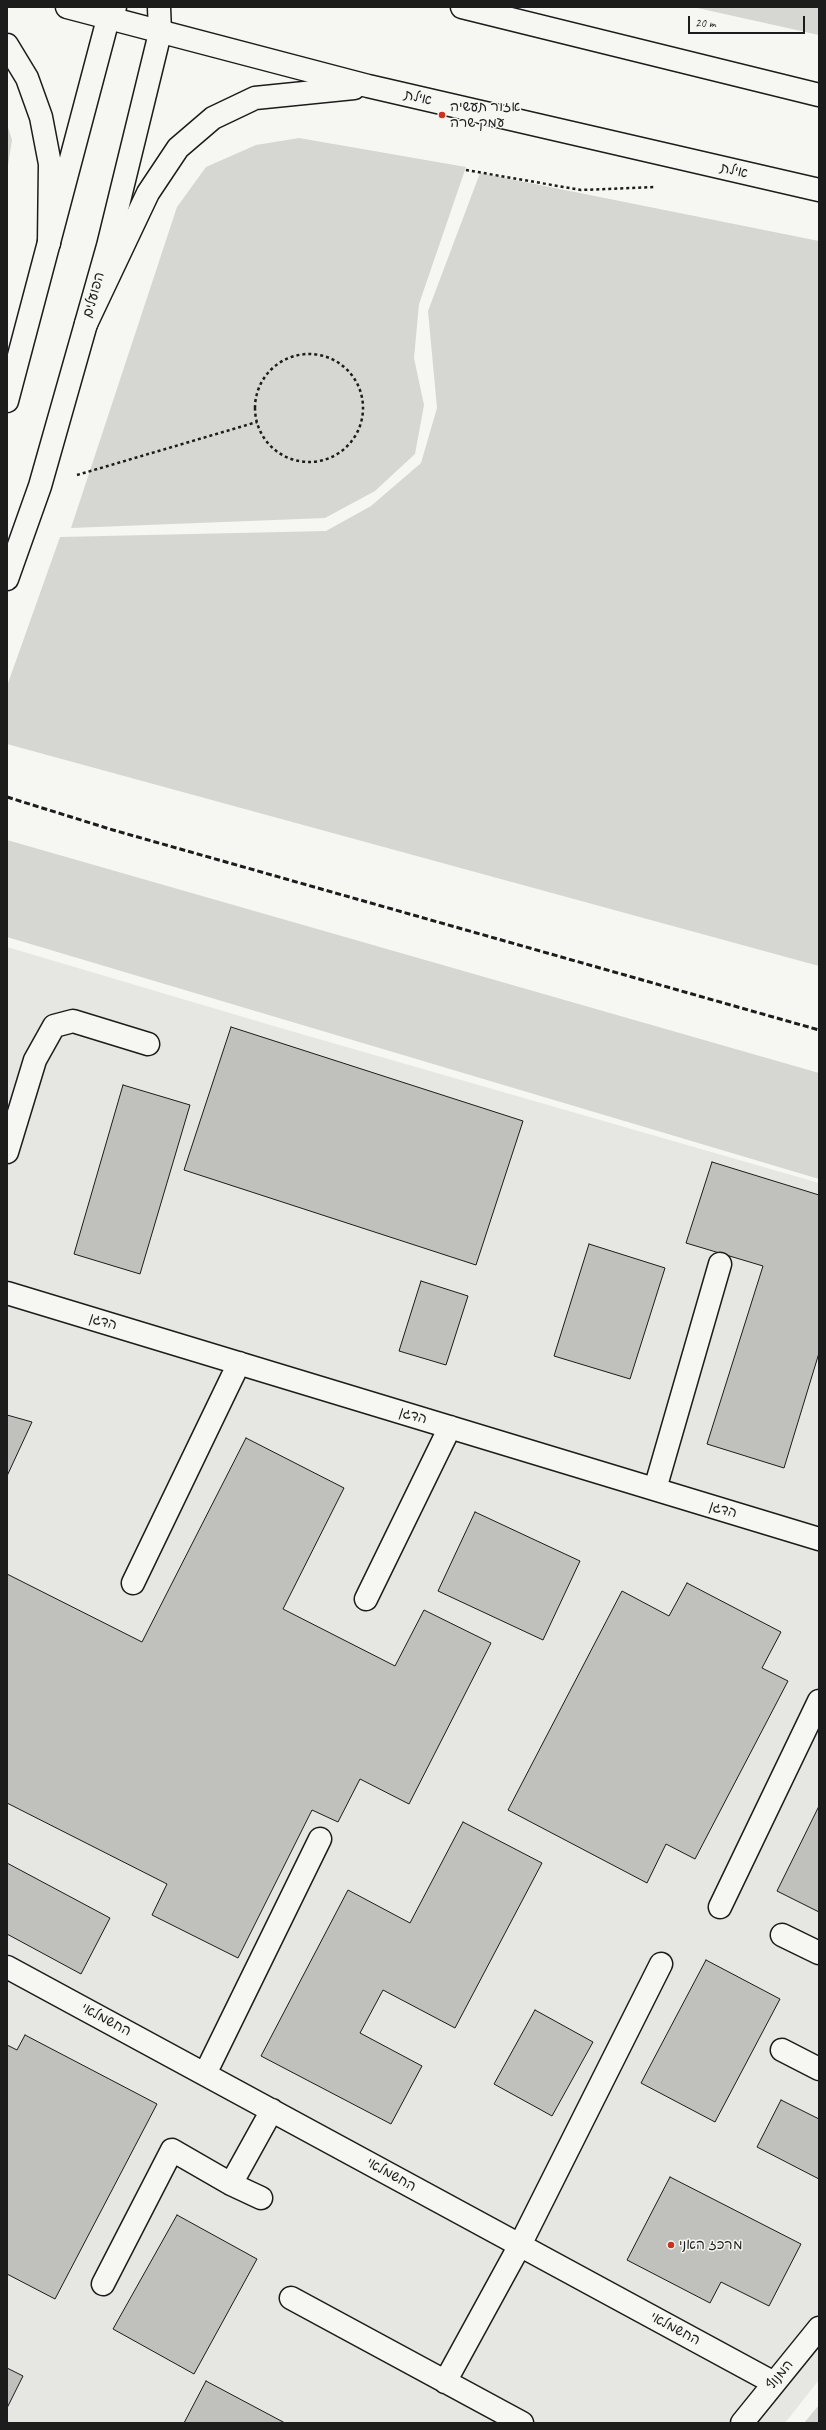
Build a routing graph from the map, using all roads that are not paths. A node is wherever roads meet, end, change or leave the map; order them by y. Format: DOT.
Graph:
graph roads {
  1 [pos="67,7"];
  2 [pos="159,7"];
  3 [pos="462,7"];
  4 [pos="111,13"];
  5 [pos="160,33"];
  6 [pos="7,45"];
  7 [pos="368,86"];
  8 [pos="819,94"];
  9 [pos="819,190"];
  10 [pos="49,243"];
  11 [pos="86,324"];
  12 [pos="7,401"];
  13 [pos="7,579"];
  14 [pos="148,1044"];
  15 [pos="7,1152"];
  16 [pos="720,1264"];
  17 [pos="7,1293"];
  18 [pos="239,1363"];
  19 [pos="450,1427"];
  20 [pos="655,1489"];
  21 [pos="819,1539"];
  22 [pos="133,1583"];
  23 [pos="366,1599"];
  24 [pos="819,1701"];
  25 [pos="320,1839"];
  26 [pos="720,1907"];
  27 [pos="782,1935"];
  28 [pos="819,1952"];
  29 [pos="660,1964"];
  30 [pos="7,1967"];
  31 [pos="782,2050"];
  32 [pos="819,2069"];
  33 [pos="204,2074"];
  34 [pos="272,2110"];
  35 [pos="231,2184"];
  36 [pos="261,2198"];
  37 [pos="520,2245"];
  38 [pos="103,2284"];
  39 [pos="291,2298"];
  40 [pos="819,2328"];
  41 [pos="445,2382"];
  42 [pos="774,2383"];
  43 [pos="522,2423"];
  44 [pos="742,2423"];
  1 -- 4 [label="street, אילת"];
  2 -- 5 [label="street, הפועלים"];
  3 -- 8 [label="street"];
  4 -- 5 [label="street, אילת"];
  4 -- 10 [label="street"];
  5 -- 7 [label="street, אילת"];
  5 -- 11 [label="street, הפועלים"];
  6 -- 10 [label="street"];
  7 -- 9 [label="street, אילת"];
  7 -- 11 [label="street"];
  10 -- 12 [label="street"];
  11 -- 13 [label="street, הפועלים"];
  14 -- 15 [label="street"];
  16 -- 20 [label="street"];
  17 -- 18 [label="street, הדגן"];
  18 -- 19 [label="street, הדגן"];
  18 -- 22 [label="street"];
  19 -- 20 [label="street, הדגן"];
  19 -- 23 [label="street"];
  20 -- 21 [label="street, הדגן"];
  24 -- 26 [label="street"];
  25 -- 33 [label="street"];
  27 -- 28 [label="street"];
  29 -- 37 [label="street"];
  30 -- 33 [label="street, החשמלאי"];
  31 -- 32 [label="street"];
  33 -- 34 [label="street, החשמלאי"];
  34 -- 35 [label="street"];
  34 -- 37 [label="street, החשמלאי"];
  35 -- 36 [label="street"];
  35 -- 38 [label="street"];
  37 -- 41 [label="street"];
  37 -- 42 [label="street, החשמלאי"];
  39 -- 41 [label="street"];
  40 -- 42 [label="street, המנוף"];
  41 -- 43 [label="street"];
  42 -- 44 [label="street, המנוף"];
}
